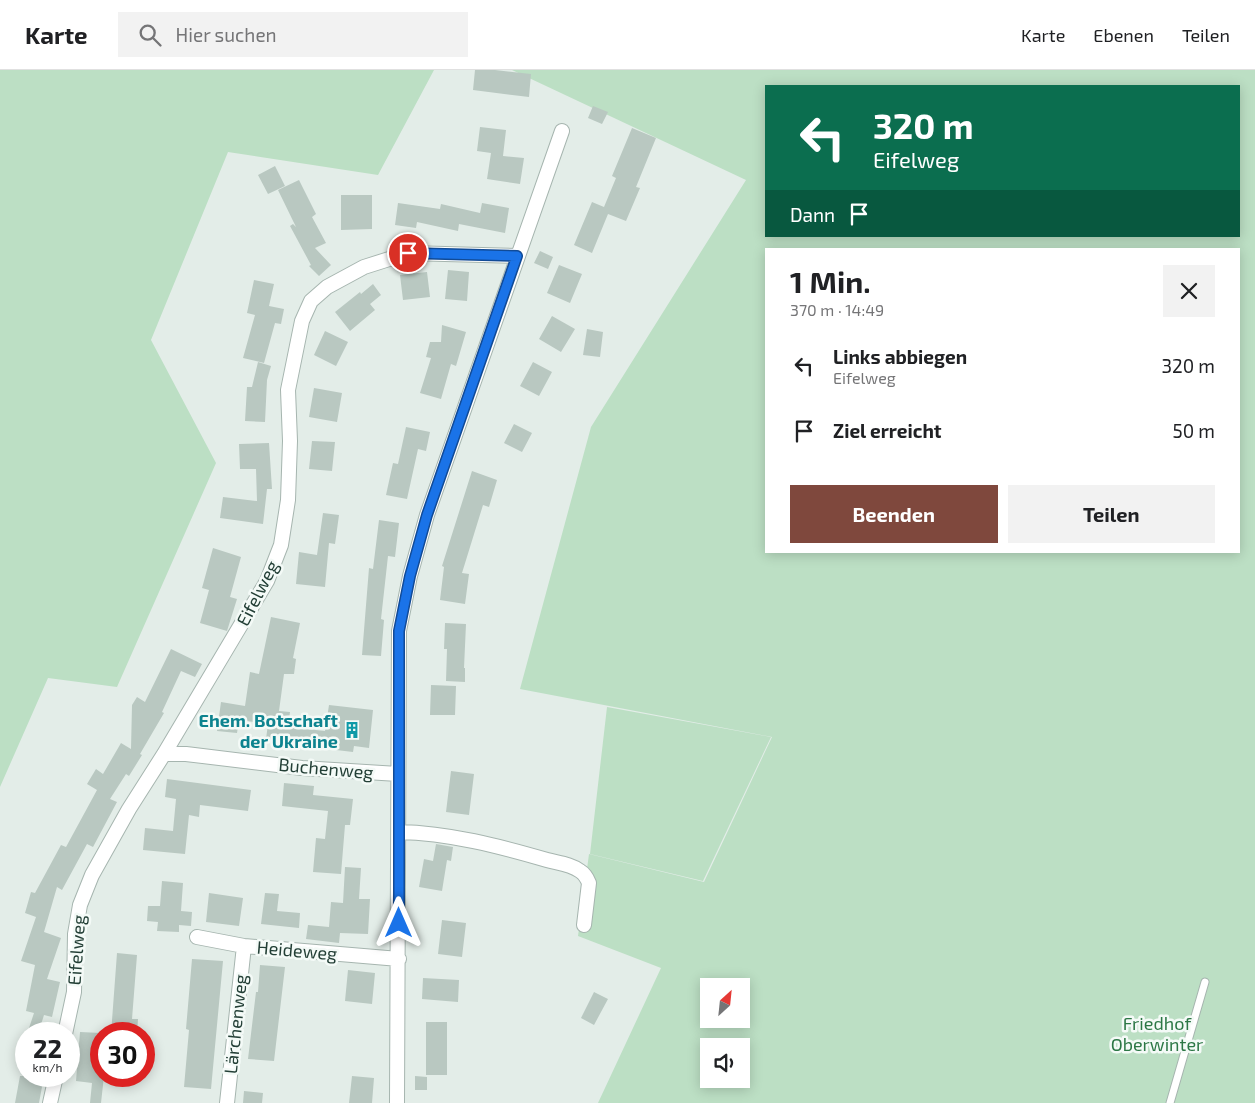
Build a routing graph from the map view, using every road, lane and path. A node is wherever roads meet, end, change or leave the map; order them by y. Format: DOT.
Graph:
graph roads {
  1 [pos="562,130"];
  2 [pos="517,256"];
  3 [pos="164,754"];
  4 [pos="398,774"];
  5 [pos="399,832"];
  6 [pos="584,925"];
  7 [pos="197,936"];
  8 [pos="244,946"];
  9 [pos="399,959"];
  10 [pos="1205,982"];
  11 [pos="68,1022"];
  12 [pos="54,1087"];
  13 [pos="50,1103"];
  14 [pos="227,1103"];
  15 [pos="397,1103"];
  16 [pos="1170,1103"];
  1 -- 2 [label="street"];
  2 -- 3 [label="street, Eifelweg"];
  2 -- 4 [label="street"];
  3 -- 4 [label="street, Buchenweg"];
  3 -- 11 [label="street, Eifelweg"];
  4 -- 5 [label="street"];
  5 -- 6 [label="street"];
  5 -- 9 [label="street"];
  7 -- 8 [label="street, Heideweg"];
  8 -- 9 [label="street, Heideweg"];
  8 -- 14 [label="street, Lärchenweg"];
  9 -- 15 [label="street"];
  10 -- 16 [label="lane"];
  12 -- 13 [label="street"];
}
